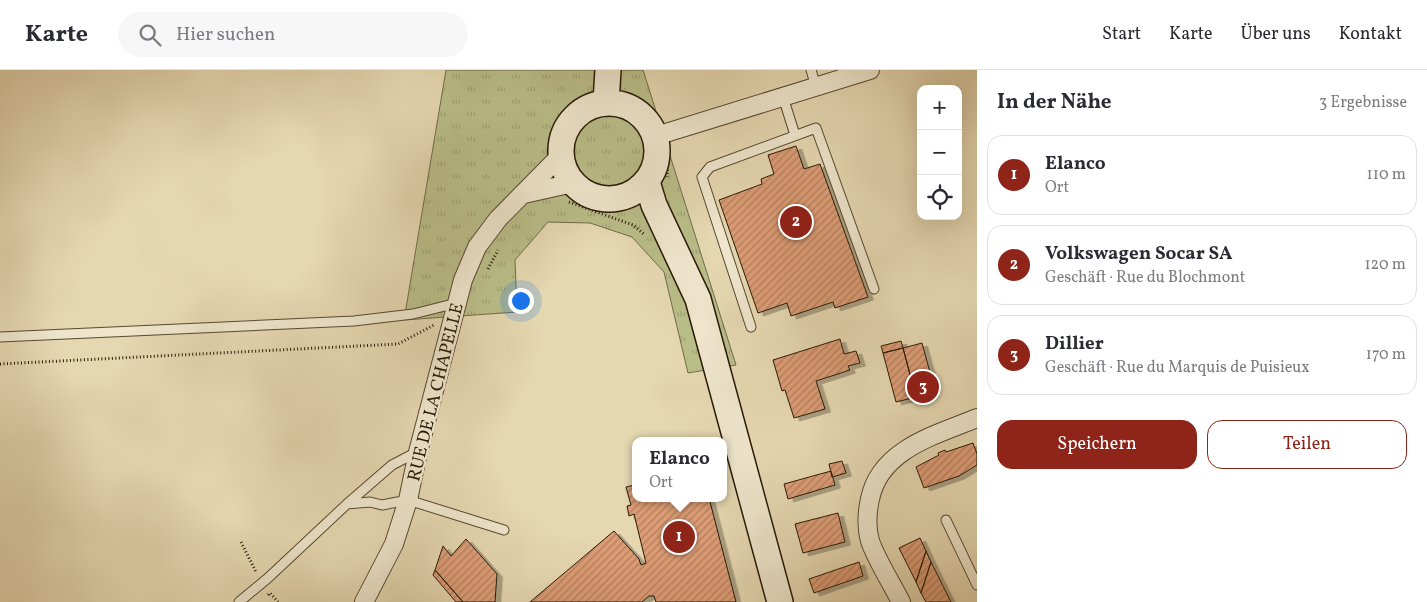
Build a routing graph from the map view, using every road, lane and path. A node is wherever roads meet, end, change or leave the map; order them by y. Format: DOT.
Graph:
graph roads {
  1 [pos="608,70"];
  2 [pos="810,70"];
  3 [pos="870,70"];
  4 [pos="816,87"];
  5 [pos="783,97"];
  6 [pos="606,102"];
  7 [pos="795,135"];
  8 [pos="657,144"];
  9 [pos="561,155"];
  10 [pos="657,180"];
  11 [pos="573,183"];
  12 [pos="524,194"];
  13 [pos="611,200"];
  14 [pos="676,249"];
  15 [pos="874,289"];
  16 [pos="457,302"];
  17 [pos="751,328"];
  18 [pos="0,338"];
  19 [pos="977,418"];
  20 [pos="418,452"];
  21 [pos="408,500"];
  22 [pos="347,504"];
  23 [pos="946,520"];
  24 [pos="504,530"];
  25 [pos="241,542"];
  26 [pos="262,584"];
  27 [pos="977,585"];
  28 [pos="270,593"];
  29 [pos="265,598"];
  30 [pos="239,602"];
  31 [pos="278,602"];
  32 [pos="364,602"];
  33 [pos="780,602"];
  34 [pos="901,602"];
  1 -- 6 [label="main road"];
  2 -- 4 [label="lane"];
  3 -- 4 [label="street"];
  4 -- 5 [label="street"];
  5 -- 7 [label="lane"];
  5 -- 8 [label="street"];
  6 -- 8 [label="main road"];
  6 -- 9 [label="main road"];
  7 -- 15 [label="lane"];
  7 -- 17 [label="lane"];
  8 -- 10 [label="main road"];
  8 -- 10 [label="path"];
  9 -- 11 [label="main road"];
  9 -- 12 [label="street, RUE DE LA CHAPELLE"];
  10 -- 13 [label="main road"];
  10 -- 14 [label="main road"];
  11 -- 12 [label="street"];
  11 -- 13 [label="main road"];
  12 -- 16 [label="street, RUE DE LA CHAPELLE"];
  13 -- 14 [label="main road"];
  14 -- 33 [label="main road"];
  16 -- 18 [label="lane"];
  16 -- 20 [label="street, RUE DE LA CHAPELLE"];
  19 -- 34 [label="street"];
  20 -- 21 [label="street, RUE DE LA CHAPELLE"];
  20 -- 22 [label="lane"];
  21 -- 22 [label="lane"];
  21 -- 24 [label="lane"];
  21 -- 32 [label="street, RUE DE LA CHAPELLE"];
  22 -- 26 [label="lane"];
  23 -- 27 [label="lane"];
  25 -- 26 [label="path"];
  26 -- 28 [label="path"];
  26 -- 30 [label="lane"];
  28 -- 29 [label="path"];
  28 -- 31 [label="path"];
}
